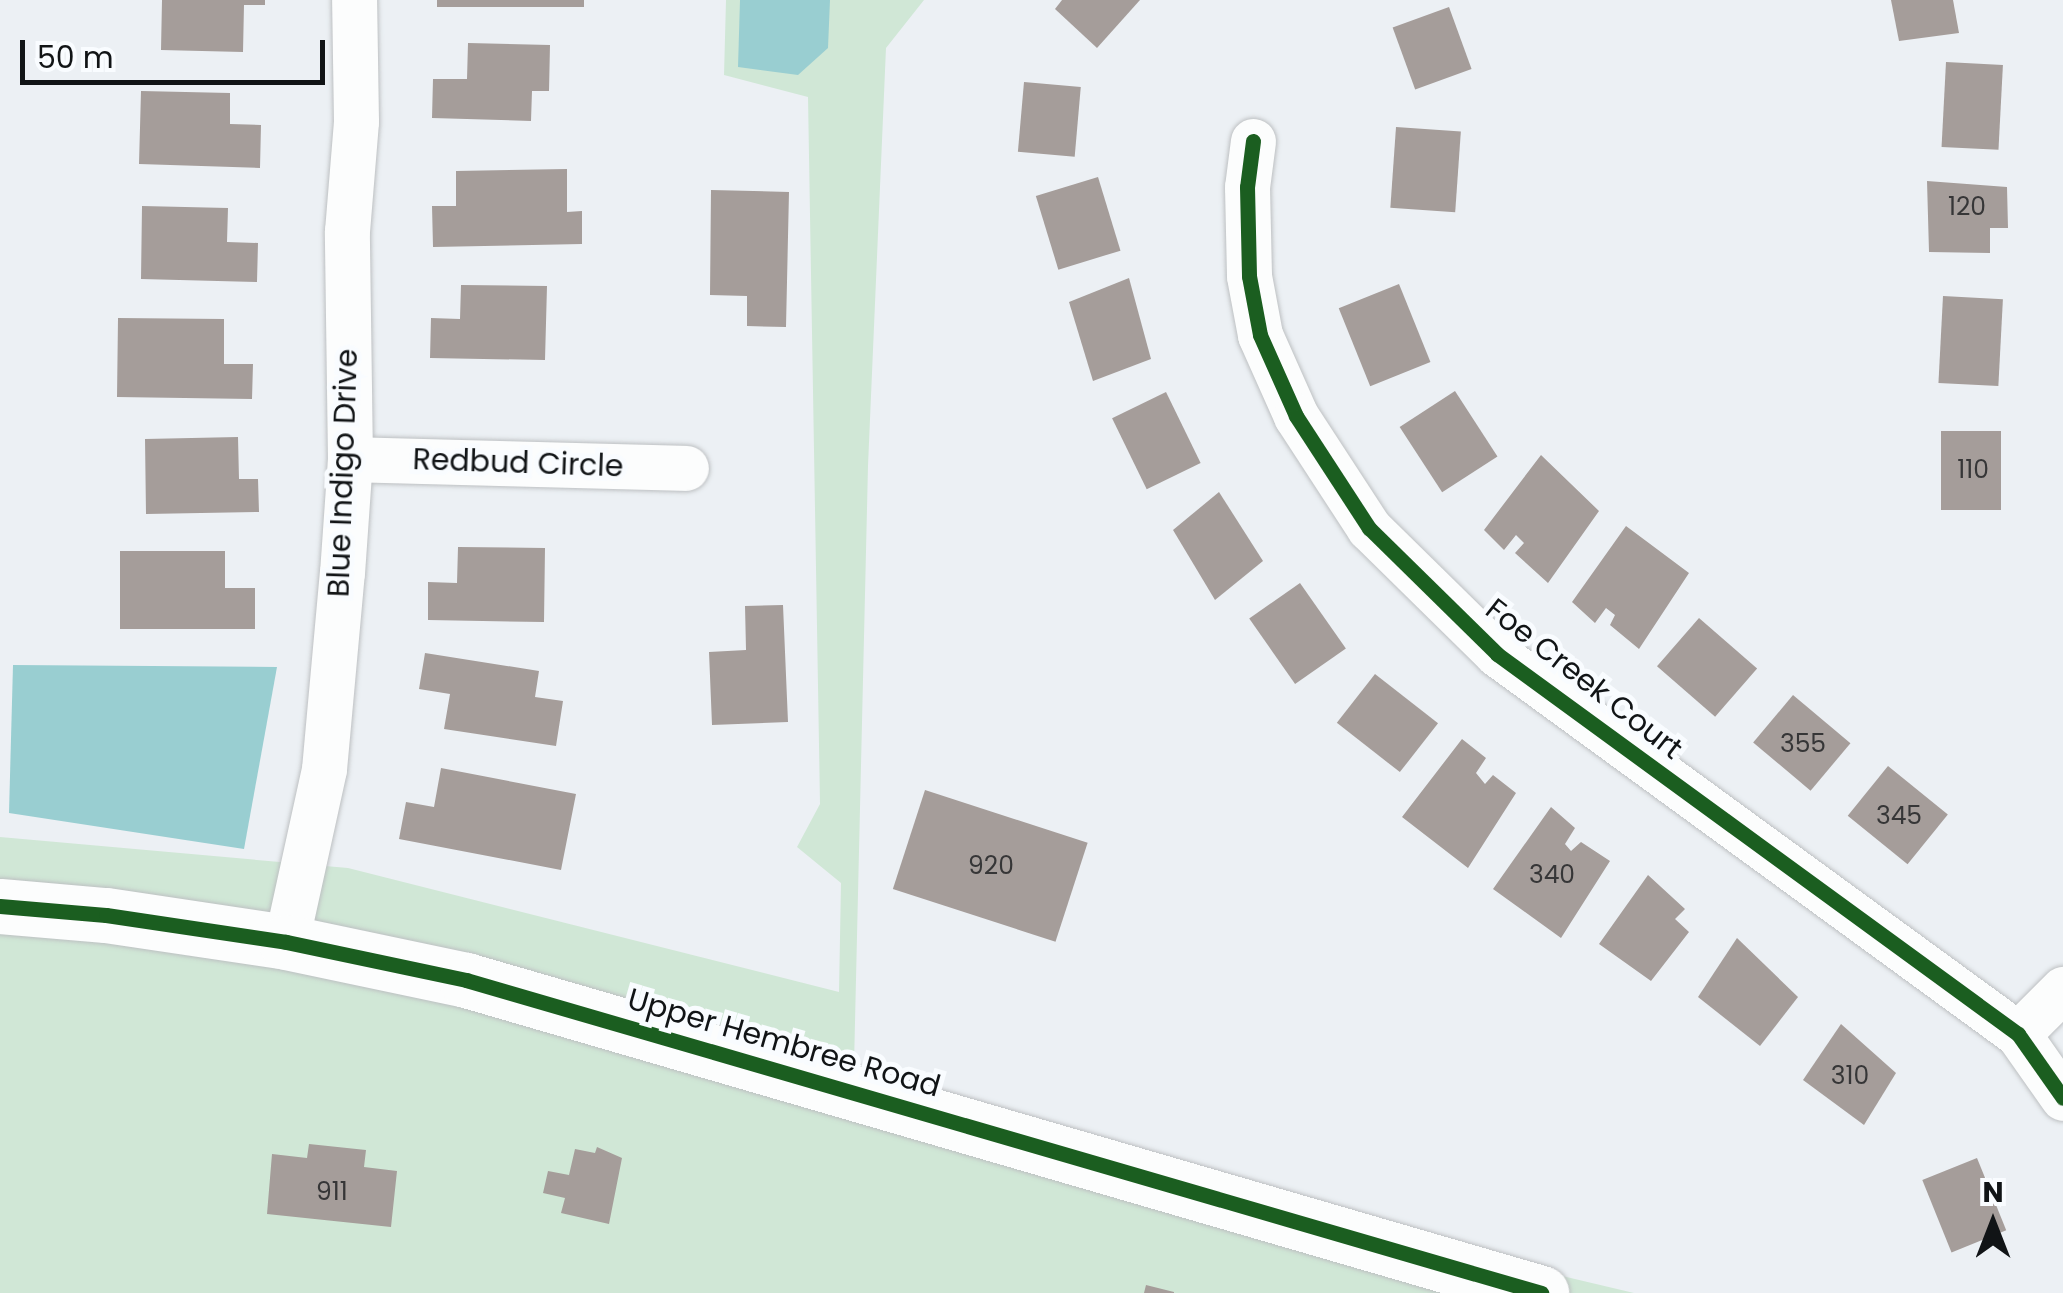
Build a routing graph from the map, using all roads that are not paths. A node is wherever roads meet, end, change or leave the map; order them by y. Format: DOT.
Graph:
graph roads {
  1 [pos="354,0"];
  2 [pos="1252,141"];
  3 [pos="350,459"];
  4 [pos="686,468"];
  5 [pos="0,906"];
  6 [pos="286,942"];
  7 [pos="2063,988"];
  8 [pos="2018,1034"];
  9 [pos="2063,1098"];
  10 [pos="1541,1293"];
  1 -- 3 [label="street, Blue Indigo Drive"];
  2 -- 8 [label="street, Foe Creek Court"];
  3 -- 4 [label="street, Redbud Circle"];
  3 -- 6 [label="street, Blue Indigo Drive"];
  5 -- 6 [label="street, Upper Hembree Road"];
  6 -- 10 [label="street, Upper Hembree Road"];
  7 -- 8 [label="street"];
  8 -- 9 [label="street, Foe Creek Court"];
}
